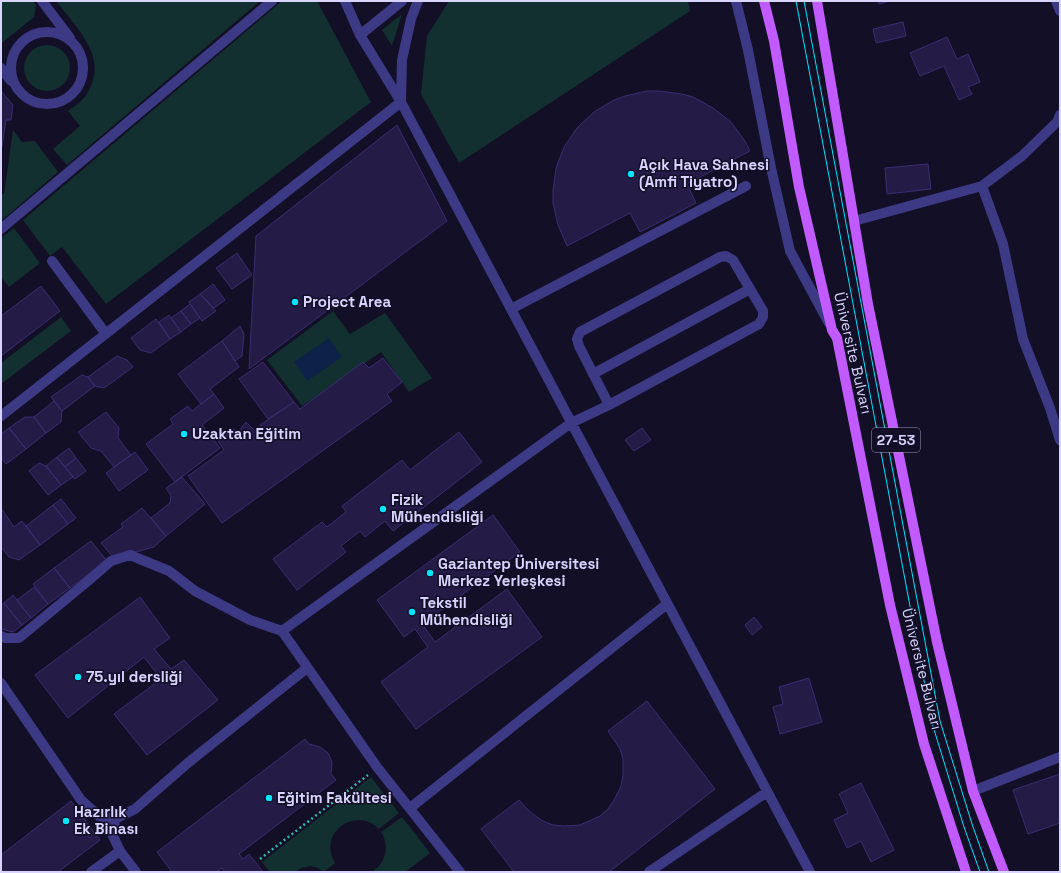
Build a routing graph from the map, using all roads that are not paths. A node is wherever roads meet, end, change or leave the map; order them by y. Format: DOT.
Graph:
graph roads {
  1 [pos="42,1"];
  2 [pos="272,1"];
  3 [pos="345,1"];
  4 [pos="402,1"];
  5 [pos="418,1"];
  6 [pos="736,1"];
  7 [pos="764,1"];
  8 [pos="817,1"];
  9 [pos="1056,1"];
  10 [pos="1060,11"];
  11 [pos="360,35"];
  12 [pos="74,43"];
  13 [pos="1,68"];
  14 [pos="15,86"];
  15 [pos="400,102"];
  16 [pos="1060,114"];
  17 [pos="746,186"];
  18 [pos="982,186"];
  19 [pos="854,220"];
  20 [pos="1,229"];
  21 [pos="52,261"];
  22 [pos="750,289"];
  23 [pos="511,309"];
  24 [pos="832,330"];
  25 [pos="106,334"];
  26 [pos="593,374"];
  27 [pos="609,405"];
  28 [pos="1,416"];
  29 [pos="571,423"];
  30 [pos="1060,440"];
  31 [pos="667,604"];
  32 [pos="282,631"];
  33 [pos="1,636"];
  34 [pos="307,668"];
  35 [pos="1,683"];
  36 [pos="1060,757"];
  37 [pos="973,791"];
  38 [pos="767,792"];
  39 [pos="410,808"];
  40 [pos="115,819"];
  41 [pos="120,851"];
  42 [pos="91,872"];
  43 [pos="136,872"];
  44 [pos="460,872"];
  45 [pos="649,872"];
  46 [pos="810,872"];
  47 [pos="966,872"];
  48 [pos="1004,872"];
  1 -- 12 [label="street"];
  2 -- 20 [label="street"];
  3 -- 11 [label="street"];
  4 -- 11 [label="street"];
  5 -- 15 [label="street"];
  6 -- 24 [label="street"];
  7 -- 24 [label="main road, Üniversite Bulvarı"];
  8 -- 19 [label="main road, Üniversite Bulvarı / 27-53"];
  9 -- 10 [label="street"];
  11 -- 15 [label="street"];
  12 -- 14 [label="street"];
  12 -- 14 [label="street"];
  13 -- 14 [label="street"];
  15 -- 23 [label="street"];
  15 -- 25 [label="street"];
  16 -- 18 [label="street"];
  17 -- 23 [label="street"];
  18 -- 19 [label="street"];
  18 -- 30 [label="street"];
  19 -- 37 [label="main road, Üniversite Bulvarı / 27-53"];
  21 -- 25 [label="street"];
  22 -- 26 [label="street"];
  22 -- 26 [label="street"];
  22 -- 27 [label="street"];
  23 -- 29 [label="street"];
  24 -- 47 [label="main road, Üniversite Bulvarı"];
  25 -- 28 [label="street"];
  26 -- 27 [label="street"];
  27 -- 29 [label="street"];
  29 -- 31 [label="street"];
  29 -- 32 [label="street"];
  31 -- 38 [label="street"];
  31 -- 39 [label="street"];
  32 -- 33 [label="street"];
  32 -- 34 [label="street"];
  34 -- 39 [label="street"];
  34 -- 40 [label="street"];
  35 -- 40 [label="street"];
  36 -- 37 [label="street"];
  37 -- 48 [label="main road, Üniversite Bulvarı / 27-53"];
  38 -- 45 [label="street"];
  38 -- 46 [label="street"];
  39 -- 44 [label="street"];
  40 -- 41 [label="street"];
  41 -- 42 [label="street"];
  41 -- 43 [label="street"];
}
